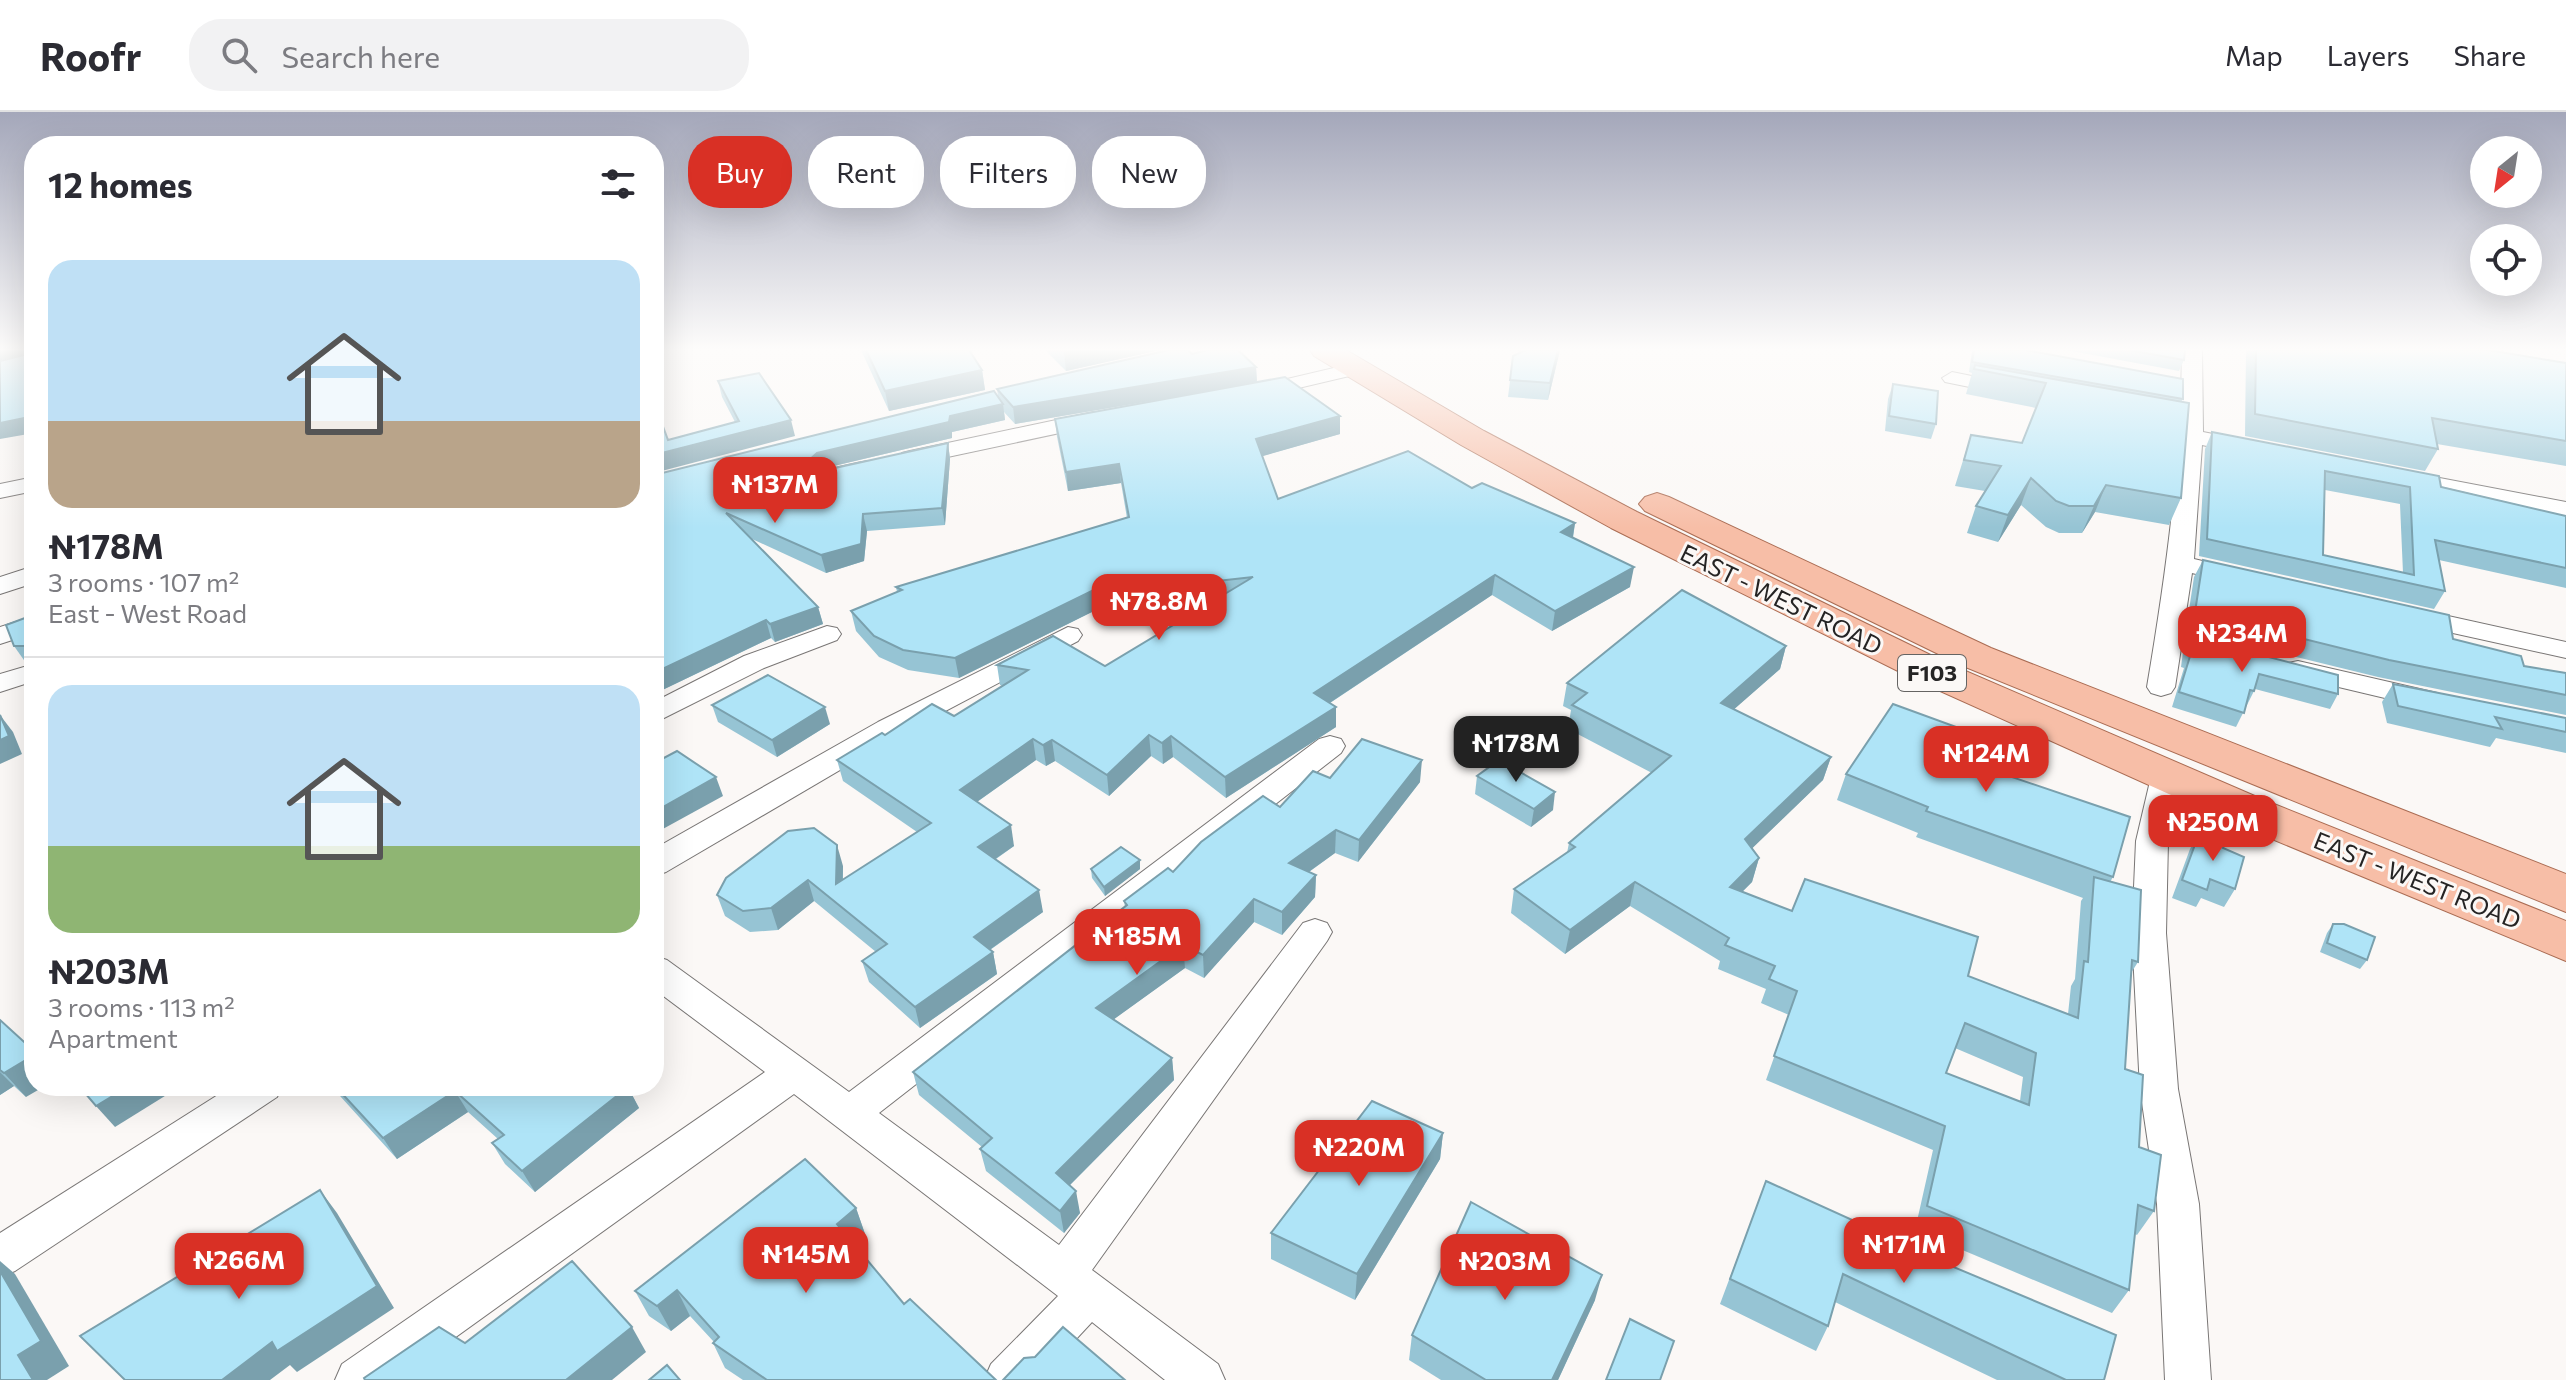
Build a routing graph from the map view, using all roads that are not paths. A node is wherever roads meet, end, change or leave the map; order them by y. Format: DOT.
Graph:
graph roads {
  1 [pos="1432,409"];
  2 [pos="1468,409"];
  3 [pos="2186,409"];
  4 [pos="1115,415"];
  5 [pos="2187,425"];
  6 [pos="2265,451"];
  7 [pos="2383,474"];
  8 [pos="24,486"];
  9 [pos="0,491"];
  10 [pos="2564,514"];
  11 [pos="820,516"];
  12 [pos="2180,563"];
  13 [pos="24,578"];
  14 [pos="2254,580"];
  15 [pos="0,586"];
  16 [pos="2389,611"];
  17 [pos="24,628"];
  18 [pos="827,634"];
  19 [pos="1068,635"];
  20 [pos="0,636"];
  21 [pos="2169,637"];
  22 [pos="2566,650"];
  23 [pos="24,675"];
  24 [pos="0,683"];
  25 [pos="2161,687"];
  26 [pos="2450,704"];
  27 [pos="664,709"];
  28 [pos="1330,746"];
  29 [pos="2166,777"];
  30 [pos="664,858"];
  31 [pos="2566,894"];
  32 [pos="1315,932"];
  33 [pos="2566,942"];
  34 [pos="664,977"];
  35 [pos="794,1073"];
  36 [pos="248,1096"];
  37 [pos="849,1114"];
  38 [pos="0,1257"];
  39 [pos="1076,1284"];
  40 [pos="358,1380"];
  41 [pos="1007,1380"];
  42 [pos="1202,1380"];
  43 [pos="2188,1380"];
  1 -- 29 [label="main road, EAST - WEST ROAD / F103"];
  2 -- 31 [label="main road, EAST - WEST ROAD / F103"];
  3 -- 5 [label="street"];
  4 -- 11 [label="street"];
  5 -- 6 [label="street"];
  5 -- 12 [label="street"];
  7 -- 10 [label="street"];
  8 -- 9 [label="street"];
  12 -- 14 [label="street"];
  12 -- 21 [label="street"];
  13 -- 15 [label="street"];
  16 -- 22 [label="street"];
  17 -- 20 [label="street"];
  18 -- 27 [label="street"];
  19 -- 30 [label="street"];
  21 -- 25 [label="street"];
  21 -- 26 [label="street"];
  23 -- 24 [label="street"];
  28 -- 37 [label="street"];
  29 -- 33 [label="main road, EAST - WEST ROAD / F103"];
  29 -- 43 [label="street"];
  32 -- 39 [label="street"];
  34 -- 35 [label="street"];
  35 -- 37 [label="street"];
  35 -- 40 [label="street"];
  36 -- 38 [label="street"];
  37 -- 39 [label="street"];
  39 -- 41 [label="street"];
  39 -- 42 [label="street"];
}
